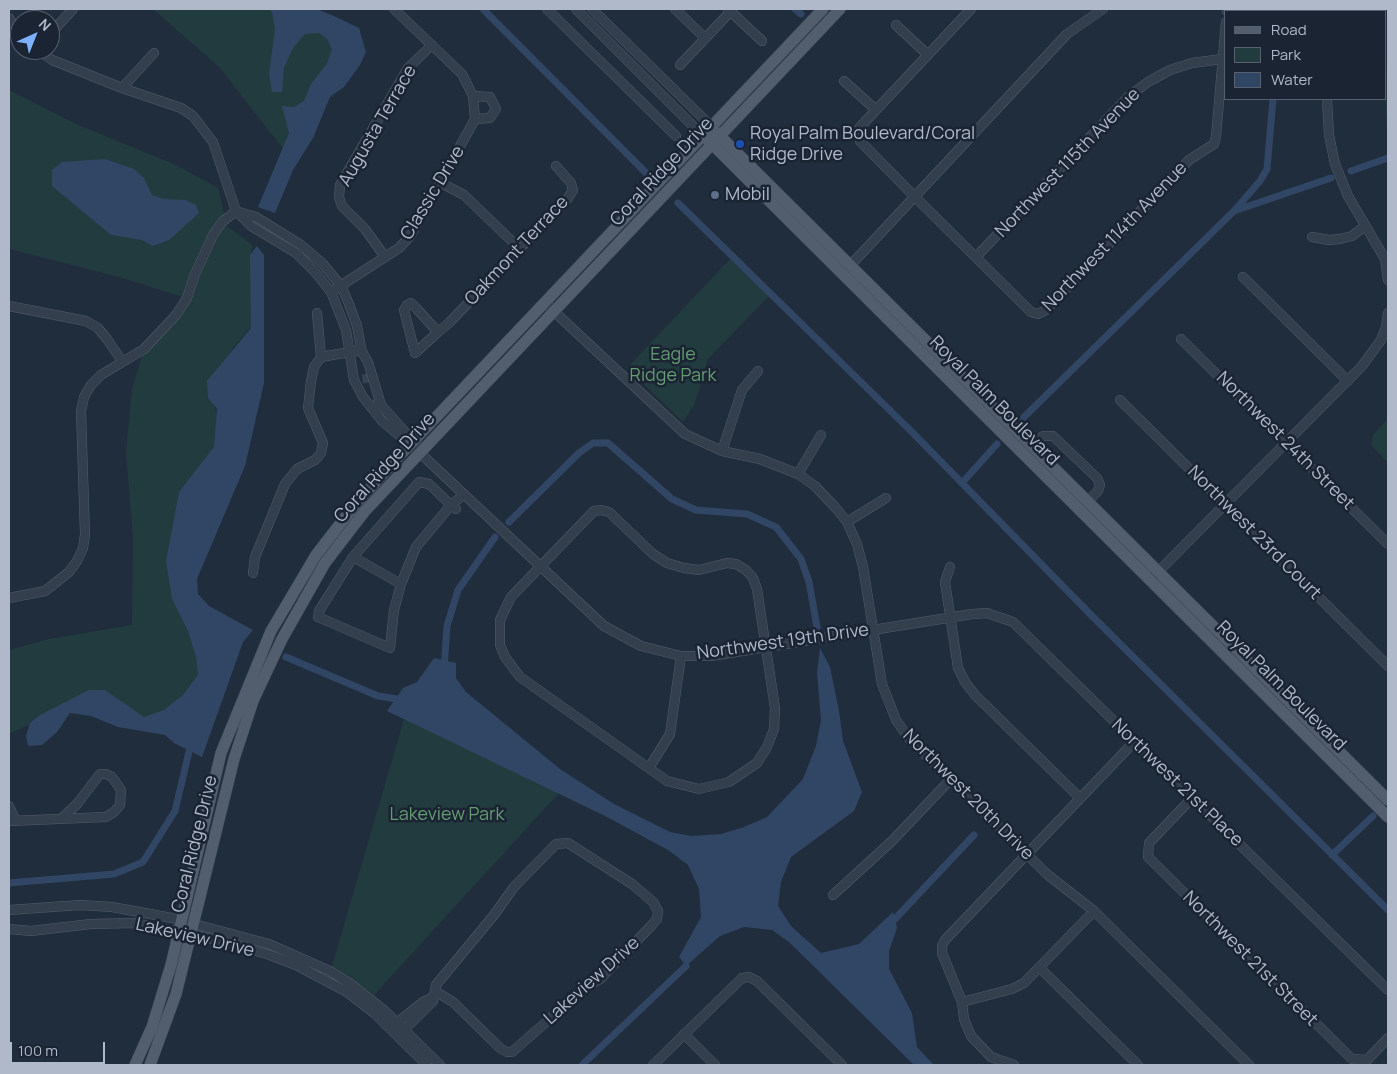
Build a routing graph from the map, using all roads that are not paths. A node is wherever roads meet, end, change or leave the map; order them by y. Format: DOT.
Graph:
graph roads {
  1 [pos="73,9"];
  2 [pos="394,9"];
  3 [pos="547,9"];
  4 [pos="576,9"];
  5 [pos="592,9"];
  6 [pos="675,9"];
  7 [pos="823,9"];
  8 [pos="840,9"];
  9 [pos="971,9"];
  10 [pos="1103,9"];
  11 [pos="730,10"];
  12 [pos="60,23"];
  13 [pos="896,25"];
  14 [pos="705,38"];
  15 [pos="1224,40"];
  16 [pos="762,41"];
  17 [pos="432,45"];
  18 [pos="154,53"];
  19 [pos="928,55"];
  20 [pos="1222,59"];
  21 [pos="52,60"];
  22 [pos="680,65"];
  23 [pos="844,81"];
  24 [pos="122,88"];
  25 [pos="473,96"];
  26 [pos="1327,100"];
  27 [pos="876,110"];
  28 [pos="475,119"];
  29 [pos="707,132"];
  30 [pos="676,136"];
  31 [pos="716,140"];
  32 [pos="556,166"];
  33 [pos="441,183"];
  34 [pos="914,196"];
  35 [pos="236,211"];
  36 [pos="1365,226"];
  37 [pos="1312,237"];
  38 [pos="520,248"];
  39 [pos="385,257"];
  40 [pos="976,257"];
  41 [pos="850,265"];
  42 [pos="842,274"];
  43 [pos="1243,276"];
  44 [pos="1388,280"];
  45 [pos="340,286"];
  46 [pos="331,292"];
  47 [pos="545,303"];
  48 [pos="9,306"];
  49 [pos="554,312"];
  50 [pos="317,313"];
  51 [pos="1388,313"];
  52 [pos="1387,327"];
  53 [pos="438,332"];
  54 [pos="1181,338"];
  55 [pos="361,350"];
  56 [pos="348,352"];
  57 [pos="321,357"];
  58 [pos="122,361"];
  59 [pos="758,371"];
  60 [pos="366,374"];
  61 [pos="1348,381"];
  62 [pos="368,385"];
  63 [pos="1120,400"];
  64 [pos="381,405"];
  65 [pos="821,435"];
  66 [pos="412,443"];
  67 [pos="1288,443"];
  68 [pos="1032,448"];
  69 [pos="722,451"];
  70 [pos="420,453"];
  71 [pos="798,474"];
  72 [pos="463,495"];
  73 [pos="886,498"];
  74 [pos="1087,502"];
  75 [pos="1226,504"];
  76 [pos="453,507"];
  77 [pos="846,522"];
  78 [pos="1388,544"];
  79 [pos="353,558"];
  80 [pos="950,566"];
  81 [pos="540,567"];
  82 [pos="253,573"];
  83 [pos="1154,576"];
  84 [pos="401,584"];
  85 [pos="9,598"];
  86 [pos="950,618"];
  87 [pos="873,630"];
  88 [pos="765,647"];
  89 [pos="681,656"];
  90 [pos="1388,666"];
  91 [pos="1134,742"];
  92 [pos="649,768"];
  93 [pos="950,780"];
  94 [pos="1080,798"];
  95 [pos="1192,798"];
  96 [pos="1388,800"];
  97 [pos="9,806"];
  98 [pos="1388,817"];
  99 [pos="61,819"];
  100 [pos="12,821"];
  101 [pos="1027,854"];
  102 [pos="833,895"];
  103 [pos="9,910"];
  104 [pos="1094,911"];
  105 [pos="180,926"];
  106 [pos="9,929"];
  107 [pos="193,929"];
  108 [pos="1040,968"];
  109 [pos="1388,990"];
  110 [pos="434,994"];
  111 [pos="962,1002"];
  112 [pos="394,1026"];
  113 [pos="401,1033"];
  114 [pos="684,1034"];
  115 [pos="1388,1038"];
  116 [pos="135,1065"];
  117 [pos="150,1065"];
  118 [pos="427,1065"];
  119 [pos="440,1065"];
  120 [pos="653,1065"];
  121 [pos="715,1065"];
  122 [pos="842,1065"];
  123 [pos="1014,1065"];
  124 [pos="1138,1065"];
  125 [pos="1249,1065"];
  1 -- 12 [label="street"];
  2 -- 17 [label="street"];
  3 -- 30 [label="street"];
  4 -- 29 [label="street, Royal Palm Boulevard"];
  5 -- 29 [label="street, Royal Palm Boulevard"];
  6 -- 14 [label="street"];
  7 -- 29 [label="main road, Coral Ridge Drive"];
  8 -- 31 [label="main road, Coral Ridge Drive"];
  9 -- 19 [label="street"];
  10 -- 34 [label="street"];
  11 -- 14 [label="street"];
  11 -- 16 [label="street"];
  13 -- 19 [label="street"];
  14 -- 22 [label="street"];
  15 -- 20 [label="street, Northwest 114th Avenue"];
  17 -- 25 [label="street"];
  17 -- 39 [label="street, Augusta Terrace"];
  18 -- 24 [label="street"];
  19 -- 27 [label="street"];
  20 -- 40 [label="street, Northwest 115th Avenue"];
  20 -- 40 [label="street, Northwest 114th Avenue"];
  21 -- 24 [label="street"];
  23 -- 27 [label="street"];
  24 -- 35 [label="street"];
  25 -- 28 [label="street"];
  25 -- 28 [label="street"];
  26 -- 36 [label="street"];
  27 -- 34 [label="street"];
  28 -- 33 [label="street, Classic Drive"];
  29 -- 31 [label="main road, Royal Palm Boulevard"];
  29 -- 47 [label="main road, Coral Ridge Drive"];
  31 -- 41 [label="main road, Royal Palm Boulevard"];
  31 -- 42 [label="main road, Royal Palm Boulevard"];
  31 -- 49 [label="main road, Coral Ridge Drive"];
  32 -- 38 [label="street, Oakmont Terrace"];
  33 -- 38 [label="street"];
  33 -- 39 [label="street, Classic Drive"];
  34 -- 40 [label="street"];
  34 -- 41 [label="street"];
  35 -- 45 [label="street"];
  35 -- 46 [label="street"];
  35 -- 58 [label="street"];
  36 -- 37 [label="street"];
  36 -- 44 [label="street"];
  38 -- 53 [label="street, Oakmont Terrace"];
  39 -- 45 [label="street, Classic Drive"];
  41 -- 42 [label="street"];
  41 -- 68 [label="main road, Royal Palm Boulevard"];
  42 -- 83 [label="main road, Royal Palm Boulevard"];
  43 -- 61 [label="street"];
  45 -- 46 [label="street, Classic Drive"];
  45 -- 55 [label="street"];
  46 -- 56 [label="street"];
  47 -- 49 [label="street, Northwest 20th Drive"];
  47 -- 66 [label="main road, Coral Ridge Drive"];
  48 -- 58 [label="street"];
  49 -- 69 [label="street, Northwest 20th Drive"];
  49 -- 70 [label="main road, Coral Ridge Drive"];
  50 -- 57 [label="street"];
  51 -- 52 [label="street"];
  52 -- 61 [label="street"];
  53 -- 53 [label="street, Oakmont Terrace"];
  54 -- 67 [label="street, Northwest 24th Street"];
  55 -- 56 [label="street"];
  55 -- 60 [label="street"];
  55 -- 64 [label="street"];
  56 -- 57 [label="street"];
  56 -- 66 [label="street"];
  57 -- 82 [label="street"];
  58 -- 85 [label="street"];
  59 -- 69 [label="street"];
  61 -- 67 [label="street"];
  62 -- 64 [label="street"];
  63 -- 75 [label="street, Northwest 23rd Court"];
  64 -- 66 [label="street"];
  65 -- 71 [label="street"];
  66 -- 70 [label="street"];
  66 -- 105 [label="main road, Coral Ridge Drive"];
  67 -- 75 [label="street"];
  67 -- 78 [label="street, Northwest 24th Street"];
  68 -- 74 [label="main road, Royal Palm Boulevard"];
  68 -- 74 [label="street"];
  69 -- 71 [label="street, Northwest 20th Drive"];
  70 -- 72 [label="street, Northwest 19th Drive"];
  70 -- 107 [label="main road, Coral Ridge Drive"];
  71 -- 77 [label="street, Northwest 20th Drive"];
  72 -- 76 [label="street"];
  72 -- 81 [label="street, Northwest 19th Drive"];
  73 -- 77 [label="street"];
  74 -- 83 [label="main road, Royal Palm Boulevard"];
  75 -- 83 [label="street"];
  75 -- 90 [label="street, Northwest 23rd Court"];
  76 -- 79 [label="street"];
  76 -- 84 [label="street"];
  77 -- 87 [label="street, Northwest 20th Drive"];
  79 -- 84 [label="street"];
  79 -- 84 [label="street"];
  80 -- 86 [label="street"];
  81 -- 88 [label="street"];
  81 -- 89 [label="street, Northwest 19th Drive"];
  81 -- 92 [label="street"];
  83 -- 96 [label="main road, Royal Palm Boulevard"];
  83 -- 98 [label="main road, Royal Palm Boulevard"];
  86 -- 87 [label="street, Northwest 19th Drive"];
  86 -- 91 [label="street, Northwest 21st Place"];
  86 -- 94 [label="street"];
  87 -- 88 [label="street, Northwest 19th Drive"];
  87 -- 93 [label="street, Northwest 20th Drive"];
  88 -- 89 [label="street, Northwest 19th Drive"];
  88 -- 92 [label="street"];
  89 -- 92 [label="street"];
  91 -- 94 [label="street"];
  91 -- 95 [label="street, Northwest 21st Place"];
  93 -- 101 [label="street, Northwest 20th Drive"];
  93 -- 102 [label="street"];
  94 -- 101 [label="street"];
  95 -- 109 [label="street, Northwest 21st Place"];
  95 -- 115 [label="street, Northwest 21st Street"];
  97 -- 100 [label="street"];
  99 -- 99 [label="street"];
  99 -- 100 [label="street"];
  101 -- 104 [label="street, Northwest 20th Drive"];
  101 -- 111 [label="street"];
  103 -- 105 [label="street, Lakeview Drive"];
  104 -- 108 [label="street"];
  104 -- 125 [label="street, Northwest 20th Drive"];
  105 -- 106 [label="street, Lakeview Drive"];
  105 -- 107 [label="street, Lakeview Drive"];
  105 -- 116 [label="main road, Coral Ridge Drive"];
  107 -- 112 [label="street, Lakeview Drive"];
  107 -- 117 [label="main road, Coral Ridge Drive"];
  108 -- 111 [label="street"];
  108 -- 124 [label="street"];
  110 -- 110 [label="street, Lakeview Drive"];
  110 -- 112 [label="street, Lakeview Drive"];
  110 -- 113 [label="street, Lakeview Drive"];
  111 -- 123 [label="street"];
  112 -- 113 [label="street, Lakeview Drive"];
  113 -- 118 [label="street, Lakeview Drive"];
  113 -- 119 [label="street, Lakeview Drive"];
  114 -- 120 [label="street"];
  114 -- 121 [label="street"];
  114 -- 122 [label="street"];
}
